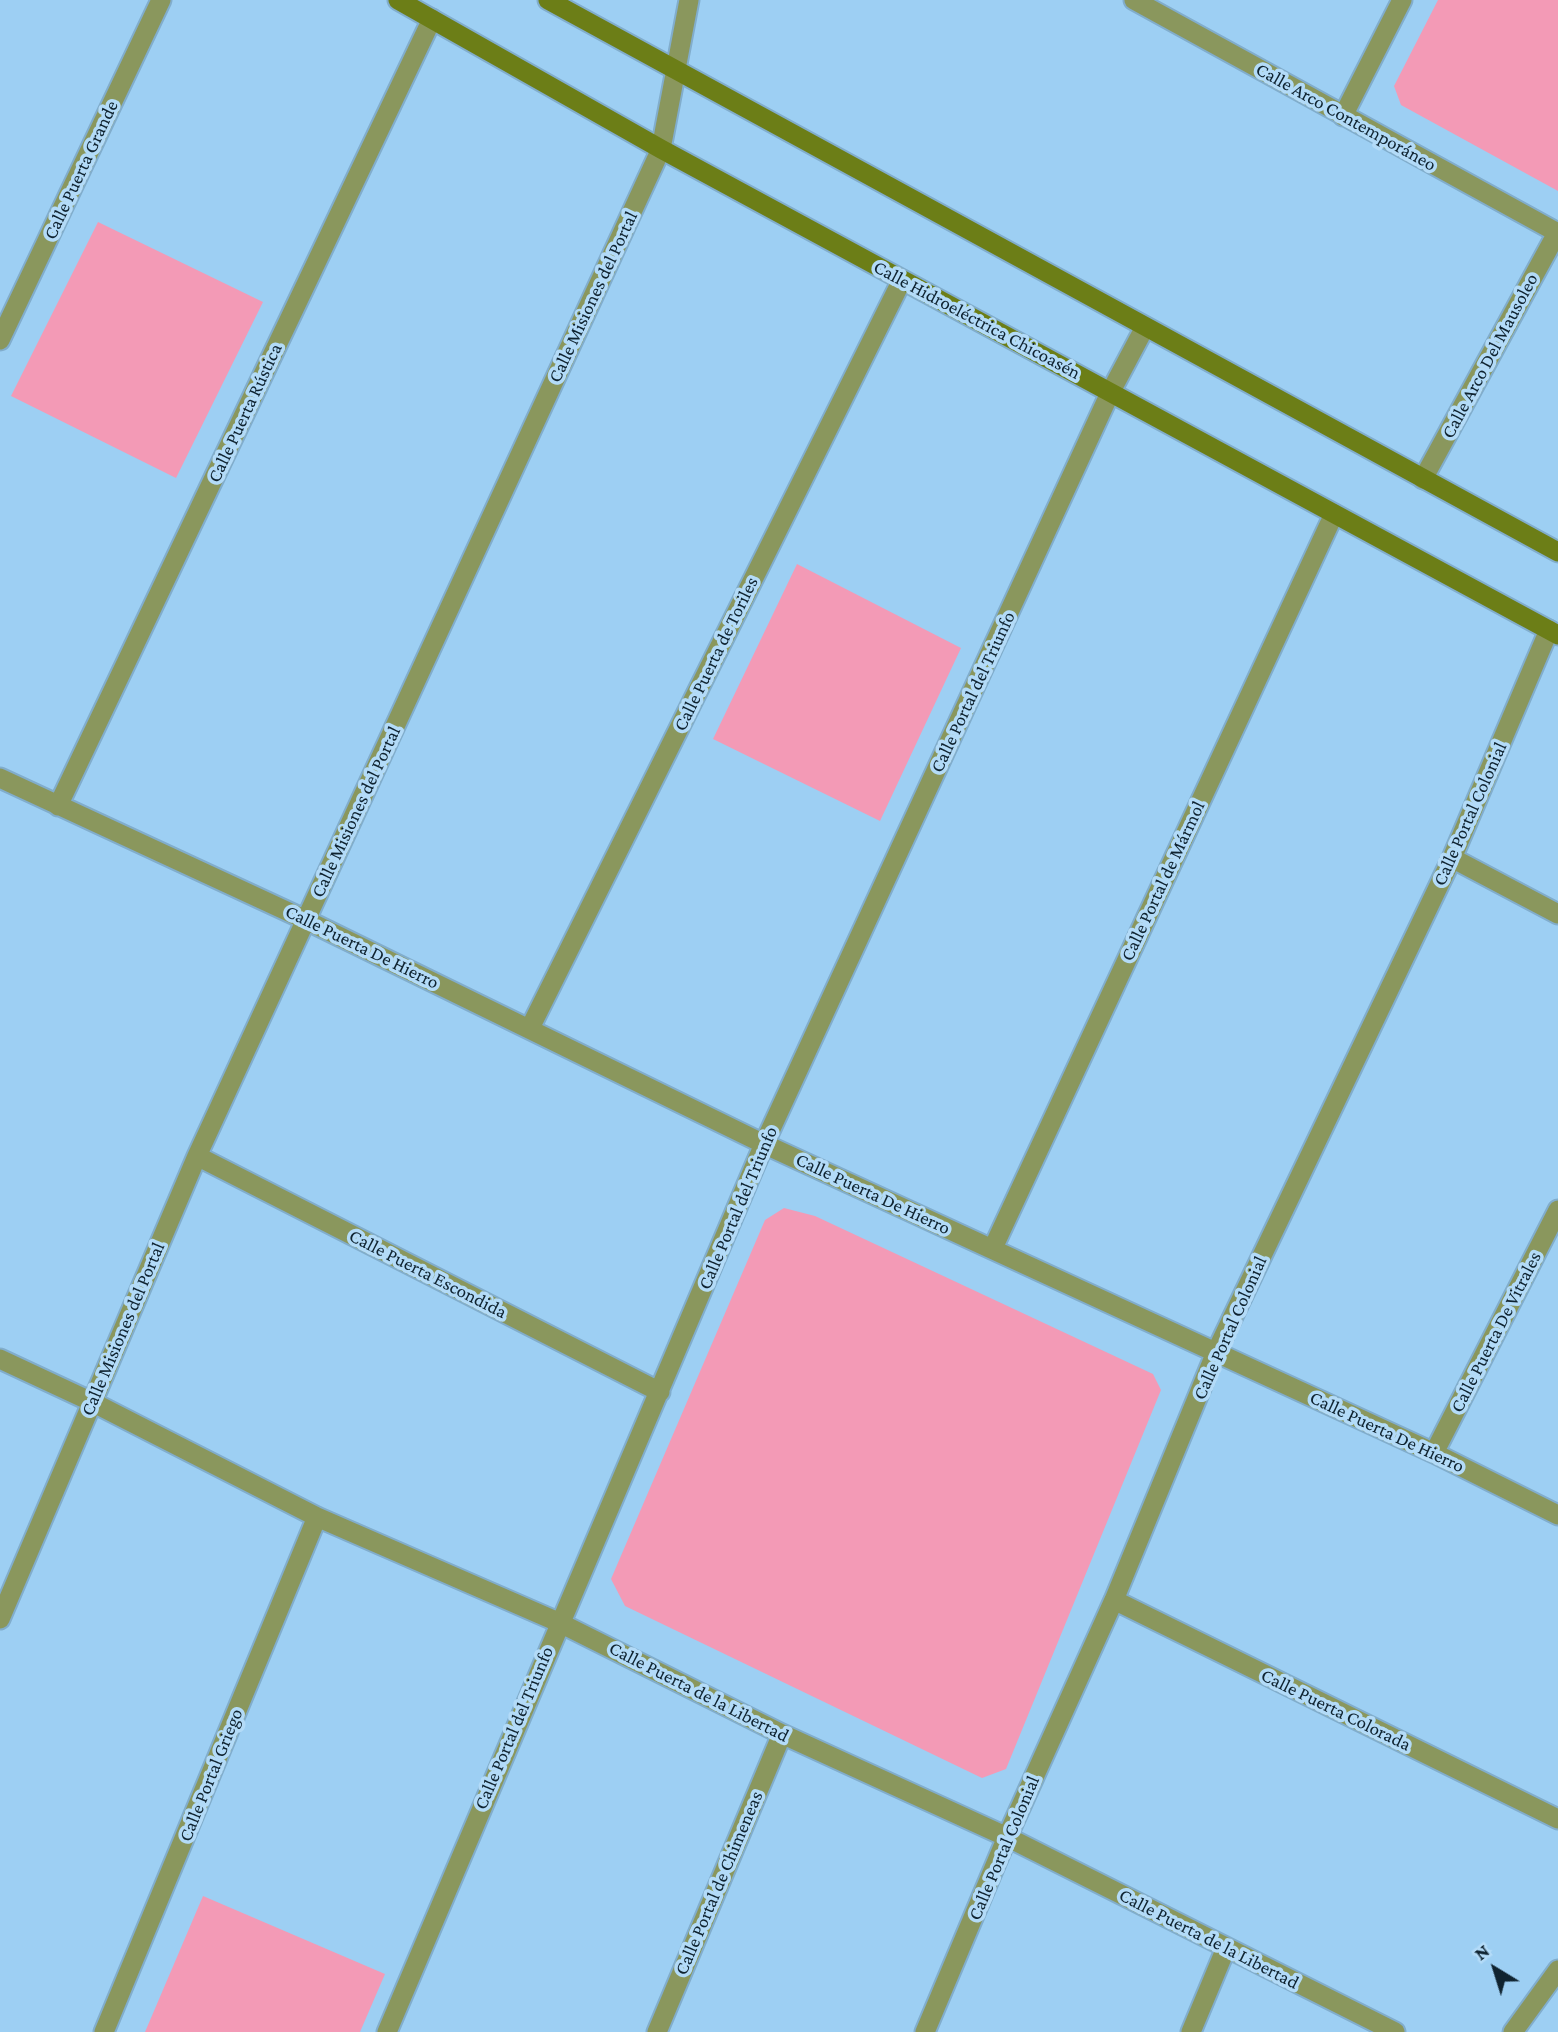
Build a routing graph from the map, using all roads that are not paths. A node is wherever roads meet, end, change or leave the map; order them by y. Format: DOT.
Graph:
graph roads {
  1 [pos="161,0"];
  2 [pos="398,0"];
  3 [pos="548,0"];
  4 [pos="689,0"];
  5 [pos="1134,0"];
  6 [pos="1402,0"];
  7 [pos="432,19"];
  8 [pos="677,71"];
  9 [pos="1343,116"];
  10 [pos="661,149"];
  11 [pos="1558,233"];
  12 [pos="902,279"];
  13 [pos="1145,327"];
  14 [pos="0,340"];
  15 [pos="1111,393"];
  16 [pos="1423,479"];
  17 [pos="1334,514"];
  18 [pos="1558,552"];
  19 [pos="1554,633"];
  20 [pos="0,778"];
  21 [pos="58,806"];
  22 [pos="1452,858"];
  23 [pos="1558,914"];
  24 [pos="306,920"];
  25 [pos="530,1028"];
  26 [pos="764,1144"];
  27 [pos="197,1156"];
  28 [pos="1558,1210"];
  29 [pos="993,1248"];
  30 [pos="1216,1352"];
  31 [pos="0,1359"];
  32 [pos="660,1392"];
  33 [pos="92,1402"];
  34 [pos="1434,1453"];
  35 [pos="1558,1515"];
  36 [pos="317,1517"];
  37 [pos="1114,1600"];
  38 [pos="0,1619"];
  39 [pos="558,1622"];
  40 [pos="782,1734"];
  41 [pos="1558,1819"];
  42 [pos="1007,1837"];
  43 [pos="1226,1948"];
  44 [pos="1558,1970"];
  45 [pos="104,2032"];
  46 [pos="387,2032"];
  47 [pos="657,2032"];
  48 [pos="926,2032"];
  49 [pos="1191,2032"];
  50 [pos="1395,2032"];
  51 [pos="1513,2032"];
  1 -- 14 [label="street, Calle Puerta Grande"];
  2 -- 7 [label="main road, Calle Hidroeléctrica Chicoasén"];
  3 -- 8 [label="main road"];
  4 -- 8 [label="street, Calle Misiones del Portal"];
  5 -- 9 [label="street, Calle Arco Contemporáneo"];
  6 -- 9 [label="street"];
  7 -- 10 [label="main road, Calle Hidroeléctrica Chicoasén"];
  7 -- 21 [label="street, Calle Puerta Rústica"];
  8 -- 10 [label="street, Calle Misiones del Portal"];
  8 -- 13 [label="main road"];
  9 -- 11 [label="street, Calle Arco Contemporáneo"];
  10 -- 12 [label="main road, Calle Hidroeléctrica Chicoasén"];
  10 -- 24 [label="street, Calle Misiones del Portal"];
  11 -- 16 [label="street, Calle Arco Del Mausoleo"];
  12 -- 15 [label="main road, Calle Hidroeléctrica Chicoasén"];
  12 -- 25 [label="street, Calle Puerta de Toriles"];
  13 -- 15 [label="street, Calle Portal del Triunfo"];
  13 -- 16 [label="main road"];
  15 -- 17 [label="main road, Calle Hidroeléctrica Chicoasén"];
  15 -- 26 [label="street, Calle Portal del Triunfo"];
  16 -- 18 [label="main road"];
  17 -- 19 [label="main road, Calle Hidroeléctrica Chicoasén"];
  17 -- 29 [label="street, Calle Portal de Mármol"];
  19 -- 22 [label="street, Calle Portal Colonial"];
  20 -- 21 [label="street, Calle Puerta De Hierro"];
  21 -- 24 [label="street, Calle Puerta De Hierro"];
  22 -- 23 [label="street"];
  22 -- 30 [label="street, Calle Portal Colonial"];
  24 -- 25 [label="street, Calle Puerta De Hierro"];
  24 -- 27 [label="street, Calle Misiones del Portal"];
  25 -- 26 [label="street, Calle Puerta De Hierro"];
  26 -- 29 [label="street, Calle Puerta De Hierro"];
  26 -- 32 [label="street, Calle Portal del Triunfo"];
  27 -- 32 [label="street, Calle Puerta Escondida"];
  27 -- 33 [label="street, Calle Misiones del Portal"];
  28 -- 34 [label="street, Calle Puerta De Vitrales"];
  29 -- 30 [label="street, Calle Puerta De Hierro"];
  30 -- 34 [label="street, Calle Puerta De Hierro"];
  30 -- 37 [label="street, Calle Portal Colonial"];
  31 -- 33 [label="street, Calle Puerta de la Libertad"];
  32 -- 39 [label="street, Calle Portal del Triunfo"];
  33 -- 36 [label="street, Calle Puerta de la Libertad"];
  33 -- 38 [label="street, Calle Misiones del Portal"];
  34 -- 35 [label="street, Calle Puerta De Hierro"];
  36 -- 39 [label="street, Calle Puerta de la Libertad"];
  36 -- 45 [label="street, Calle Portal Griego"];
  37 -- 41 [label="street, Calle Puerta Colorada"];
  37 -- 42 [label="street, Calle Portal Colonial"];
  39 -- 40 [label="street, Calle Puerta de la Libertad"];
  39 -- 46 [label="street, Calle Portal del Triunfo"];
  40 -- 42 [label="street, Calle Puerta de la Libertad"];
  40 -- 47 [label="street, Calle Portal de Chimeneas"];
  42 -- 43 [label="street, Calle Puerta de la Libertad"];
  42 -- 48 [label="street, Calle Portal Colonial"];
  43 -- 49 [label="street"];
  43 -- 50 [label="street, Calle Puerta de la Libertad"];
  44 -- 51 [label="street"];
}
